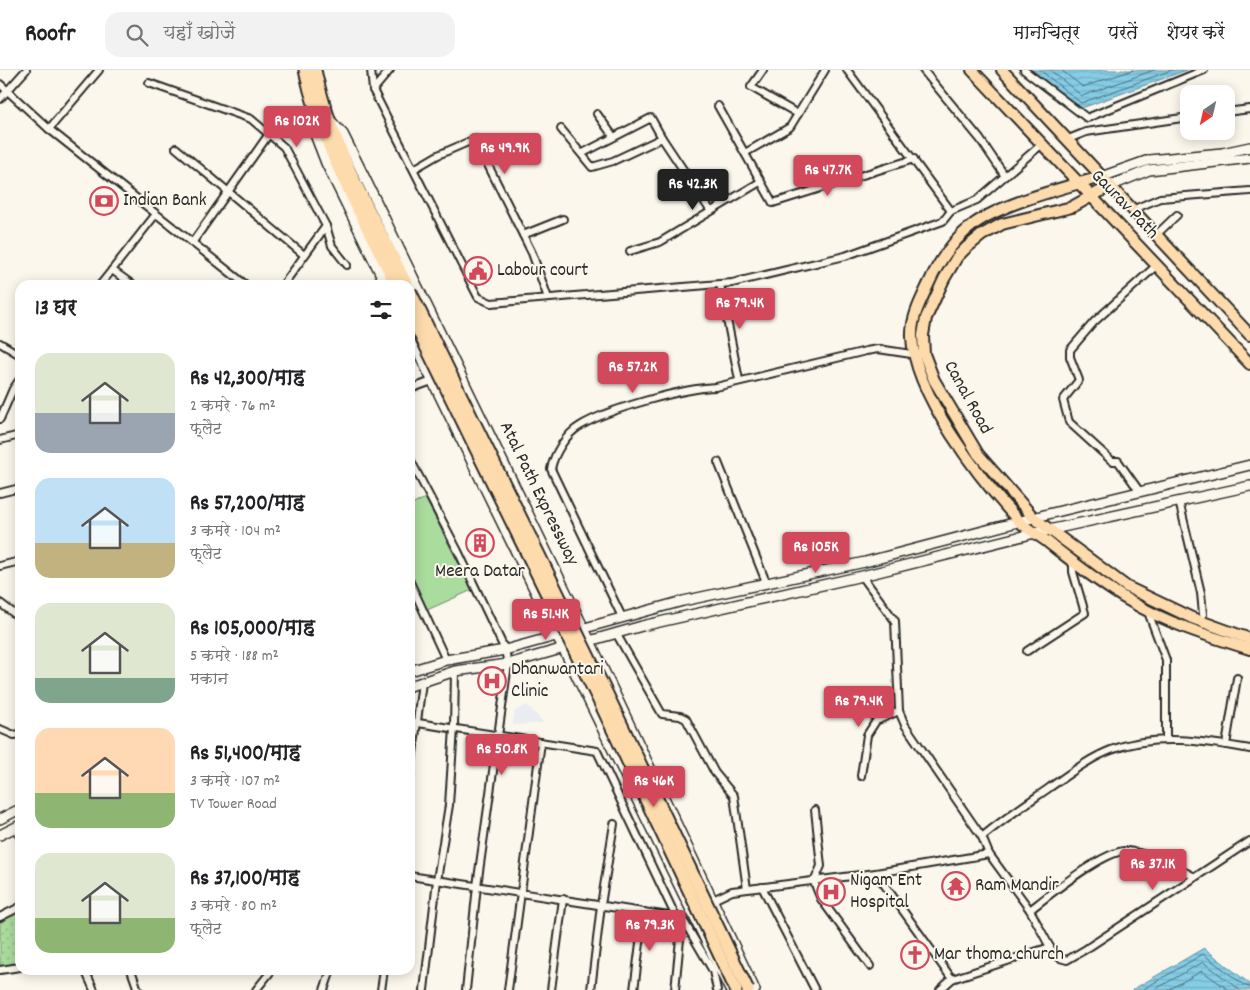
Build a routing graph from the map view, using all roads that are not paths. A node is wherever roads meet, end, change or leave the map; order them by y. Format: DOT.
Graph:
graph roads {
  1 [pos="26,70"];
  2 [pos="100,70"];
  3 [pos="305,70"];
  4 [pos="315,70"];
  5 [pos="370,70"];
  6 [pos="390,70"];
  7 [pos="763,70"];
  8 [pos="825,70"];
  9 [pos="847,70"];
  10 [pos="923,70"];
  11 [pos="972,70"];
  12 [pos="1002,70"];
  13 [pos="1024,70"];
  14 [pos="1204,70"];
  15 [pos="149,82"];
  16 [pos="0,84"];
  17 [pos="373,90"];
  18 [pos="8,91"];
  19 [pos="0,99"];
  20 [pos="718,106"];
  21 [pos="1250,109"];
  22 [pos="1235,111"];
  23 [pos="597,114"];
  24 [pos="798,114"];
  25 [pos="322,115"];
  26 [pos="1180,118"];
  27 [pos="49,129"];
  28 [pos="561,130"];
  29 [pos="269,134"];
  30 [pos="613,136"];
  31 [pos="662,138"];
  32 [pos="1066,140"];
  33 [pos="1042,144"];
  34 [pos="334,146"];
  35 [pos="1250,147"];
  36 [pos="176,148"];
  37 [pos="583,153"];
  38 [pos="745,153"];
  39 [pos="1250,158"];
  40 [pos="914,160"];
  41 [pos="414,169"];
  42 [pos="1005,176"];
  43 [pos="1101,176"];
  44 [pos="760,182"];
  45 [pos="1079,183"];
  46 [pos="1110,186"];
  47 [pos="1250,191"];
  48 [pos="229,192"];
  49 [pos="1092,196"];
  50 [pos="710,210"];
  51 [pos="1132,210"];
  52 [pos="952,211"];
  53 [pos="156,214"];
  54 [pos="1177,215"];
  55 [pos="562,219"];
  56 [pos="326,226"];
  57 [pos="523,235"];
  58 [pos="1156,235"];
  59 [pos="192,243"];
  60 [pos="630,251"];
  61 [pos="304,255"];
  62 [pos="347,265"];
  63 [pos="1157,265"];
  64 [pos="112,270"];
  65 [pos="104,280"];
  66 [pos="126,280"];
  67 [pos="240,280"];
  68 [pos="286,280"];
  69 [pos="384,280"];
  70 [pos="394,280"];
  71 [pos="404,280"];
  72 [pos="415,280"];
  73 [pos="415,281"];
  74 [pos="720,284"];
  75 [pos="548,298"];
  76 [pos="415,301"];
  77 [pos="415,324"];
  78 [pos="1250,335"];
  79 [pos="0,343"];
  80 [pos="415,345"];
  81 [pos="15,352"];
  82 [pos="920,355"];
  83 [pos="1250,364"];
  84 [pos="739,380"];
  85 [pos="432,381"];
  86 [pos="15,386"];
  87 [pos="415,387"];
  88 [pos="0,419"];
  89 [pos="15,436"];
  90 [pos="0,440"];
  91 [pos="718,462"];
  92 [pos="1250,465"];
  93 [pos="415,469"];
  94 [pos="1250,486"];
  95 [pos="15,489"];
  96 [pos="1140,492"];
  97 [pos="0,493"];
  98 [pos="1179,501"];
  99 [pos="1034,518"];
  100 [pos="1019,522"];
  101 [pos="1048,530"];
  102 [pos="1035,533"];
  103 [pos="15,562"];
  104 [pos="1073,562"];
  105 [pos="0,566"];
  106 [pos="862,576"];
  107 [pos="766,582"];
  108 [pos="415,593"];
  109 [pos="0,603"];
  110 [pos="638,612"];
  111 [pos="1148,612"];
  112 [pos="15,614"];
  113 [pos="1203,614"];
  114 [pos="622,617"];
  115 [pos="642,626"];
  116 [pos="584,628"];
  117 [pos="616,634"];
  118 [pos="557,637"];
  119 [pos="1250,639"];
  120 [pos="590,641"];
  121 [pos="562,648"];
  122 [pos="1250,649"];
  123 [pos="505,650"];
  124 [pos="1027,651"];
  125 [pos="446,660"];
  126 [pos="508,664"];
  127 [pos="415,669"];
  128 [pos="455,671"];
  129 [pos="1237,678"];
  130 [pos="422,682"];
  131 [pos="415,684"];
  132 [pos="899,711"];
  133 [pos="418,723"];
  134 [pos="454,728"];
  135 [pos="0,729"];
  136 [pos="496,734"];
  137 [pos="15,735"];
  138 [pos="1166,740"];
  139 [pos="541,742"];
  140 [pos="415,743"];
  141 [pos="1226,745"];
  142 [pos="1250,749"];
  143 [pos="861,776"];
  144 [pos="815,810"];
  145 [pos="15,812"];
  146 [pos="0,819"];
  147 [pos="614,824"];
  148 [pos="15,828"];
  149 [pos="0,835"];
  150 [pos="982,837"];
  151 [pos="1250,841"];
  152 [pos="990,854"];
  153 [pos="876,873"];
  154 [pos="415,877"];
  155 [pos="1195,877"];
  156 [pos="437,880"];
  157 [pos="815,881"];
  158 [pos="477,886"];
  159 [pos="762,887"];
  160 [pos="747,889"];
  161 [pos="519,892"];
  162 [pos="563,899"];
  163 [pos="713,900"];
  164 [pos="601,905"];
  165 [pos="15,910"];
  166 [pos="1030,910"];
  167 [pos="644,912"];
  168 [pos="0,917"];
  169 [pos="679,917"];
  170 [pos="1050,947"];
  171 [pos="870,966"];
  172 [pos="15,968"];
  173 [pos="0,970"];
  174 [pos="87,975"];
  175 [pos="133,975"];
  176 [pos="268,975"];
  177 [pos="329,975"];
  178 [pos="383,975"];
  179 [pos="952,979"];
  180 [pos="94,990"];
  181 [pos="138,990"];
  182 [pos="256,990"];
  183 [pos="324,990"];
  184 [pos="381,990"];
  185 [pos="424,990"];
  186 [pos="466,990"];
  187 [pos="508,990"];
  188 [pos="552,990"];
  189 [pos="591,990"];
  190 [pos="634,990"];
  191 [pos="675,990"];
  192 [pos="717,990"];
  193 [pos="730,990"];
  194 [pos="736,990"];
  195 [pos="748,990"];
  196 [pos="755,990"];
  197 [pos="815,990"];
  198 [pos="940,990"];
  1 -- 18 [label="street"];
  2 -- 27 [label="street"];
  3 -- 25 [label="highway, Atal Path Expressway"];
  4 -- 25 [label="highway, Atal Path Expressway"];
  5 -- 17 [label="street"];
  6 -- 17 [label="street"];
  7 -- 24 [label="street"];
  8 -- 24 [label="street"];
  9 -- 40 [label="street"];
  10 -- 42 [label="street"];
  11 -- 33 [label="main road, Gaurav Path"];
  12 -- 32 [label="main road"];
  13 -- 14 [label="street"];
  15 -- 29 [label="street"];
  16 -- 18 [label="street"];
  17 -- 41 [label="street"];
  18 -- 19 [label="street"];
  18 -- 27 [label="street"];
  20 -- 38 [label="street"];
  21 -- 22 [label="street"];
  23 -- 30 [label="street"];
  24 -- 38 [label="street"];
  25 -- 34 [label="highway"];
  25 -- 69 [label="main road, Atal Path Expressway"];
  25 -- 72 [label="main road, Atal Path Expressway"];
  26 -- 32 [label="street"];
  27 -- 53 [label="street"];
  28 -- 37 [label="street"];
  29 -- 48 [label="street"];
  29 -- 56 [label="street"];
  30 -- 31 [label="street"];
  30 -- 37 [label="street"];
  31 -- 37 [label="street"];
  31 -- 50 [label="street"];
  32 -- 43 [label="main road"];
  33 -- 42 [label="street"];
  33 -- 45 [label="main road, Gaurav Path"];
  34 -- 70 [label="highway"];
  34 -- 71 [label="highway"];
  35 -- 43 [label="main road"];
  36 -- 48 [label="street"];
  38 -- 44 [label="street"];
  39 -- 46 [label="main road, Canal Road"];
  40 -- 44 [label="street"];
  40 -- 52 [label="street"];
  41 -- 57 [label="street"];
  41 -- 75 [label="street"];
  42 -- 52 [label="street"];
  43 -- 45 [label="main road"];
  43 -- 46 [label="main road"];
  44 -- 50 [label="street"];
  45 -- 49 [label="main road, Gaurav Path"];
  45 -- 82 [label="main road"];
  46 -- 49 [label="main road, Canal Road"];
  46 -- 51 [label="main road"];
  47 -- 51 [label="street"];
  48 -- 59 [label="street"];
  48 -- 61 [label="street"];
  49 -- 63 [label="main road, Gaurav Path"];
  49 -- 82 [label="main road, Canal Road"];
  50 -- 60 [label="street"];
  51 -- 58 [label="main road"];
  52 -- 74 [label="street"];
  53 -- 59 [label="street"];
  53 -- 64 [label="street"];
  54 -- 58 [label="street"];
  55 -- 57 [label="street"];
  56 -- 61 [label="street"];
  56 -- 62 [label="street"];
  57 -- 75 [label="street"];
  58 -- 78 [label="main road"];
  59 -- 67 [label="street"];
  61 -- 68 [label="street"];
  63 -- 83 [label="main road, Gaurav Path"];
  63 -- 96 [label="street"];
  64 -- 65 [label="street"];
  64 -- 66 [label="street"];
  73 -- 116 [label="main road, Atal Path Expressway"];
  74 -- 75 [label="street"];
  74 -- 84 [label="street"];
  76 -- 195 [label="highway, bridge"];
  77 -- 194 [label="highway, bridge"];
  79 -- 81 [label="street"];
  80 -- 85 [label="main road"];
  82 -- 84 [label="street"];
  82 -- 99 [label="main road, Canal Road"];
  82 -- 100 [label="main road"];
  84 -- 114 [label="street"];
  85 -- 87 [label="street"];
  85 -- 118 [label="main road"];
  86 -- 88 [label="street"];
  89 -- 90 [label="street"];
  91 -- 107 [label="street"];
  92 -- 96 [label="main road"];
  93 -- 123 [label="street"];
  94 -- 98 [label="main road"];
  95 -- 97 [label="street"];
  96 -- 99 [label="main road"];
  98 -- 101 [label="main road"];
  98 -- 113 [label="street"];
  99 -- 100 [label="main road"];
  99 -- 101 [label="main road, Canal Road"];
  100 -- 102 [label="main road"];
  100 -- 107 [label="main road"];
  101 -- 102 [label="main road"];
  101 -- 119 [label="main road, Canal Road"];
  102 -- 104 [label="main road"];
  102 -- 106 [label="main road"];
  103 -- 105 [label="street"];
  104 -- 111 [label="main road"];
  104 -- 124 [label="street"];
  106 -- 115 [label="main road"];
  106 -- 132 [label="street"];
  107 -- 110 [label="main road"];
  108 -- 125 [label="street"];
  109 -- 112 [label="street"];
  110 -- 114 [label="main road"];
  110 -- 115 [label="main road"];
  111 -- 122 [label="main road"];
  111 -- 138 [label="street"];
  114 -- 116 [label="main road"];
  115 -- 117 [label="main road"];
  116 -- 118 [label="main road"];
  116 -- 120 [label="main road, Atal Path Expressway"];
  117 -- 120 [label="main road"];
  117 -- 160 [label="street"];
  118 -- 121 [label="main road"];
  118 -- 123 [label="main road"];
  120 -- 121 [label="main road"];
  120 -- 163 [label="main road, Atal Path Expressway"];
  121 -- 126 [label="main road"];
  121 -- 193 [label="main road"];
  123 -- 125 [label="main road"];
  123 -- 126 [label="street"];
  125 -- 127 [label="main road"];
  126 -- 128 [label="main road"];
  126 -- 136 [label="street"];
  128 -- 130 [label="main road"];
  128 -- 134 [label="street"];
  129 -- 141 [label="street"];
  130 -- 131 [label="main road"];
  130 -- 133 [label="street"];
  132 -- 143 [label="street"];
  132 -- 150 [label="street"];
  133 -- 134 [label="street"];
  133 -- 140 [label="street"];
  134 -- 136 [label="street"];
  134 -- 156 [label="street"];
  135 -- 137 [label="street"];
  136 -- 139 [label="street"];
  136 -- 158 [label="street"];
  138 -- 141 [label="street"];
  138 -- 150 [label="street"];
  139 -- 161 [label="street"];
  139 -- 169 [label="street"];
  141 -- 142 [label="street"];
  144 -- 157 [label="street"];
  145 -- 146 [label="main road"];
  147 -- 164 [label="street"];
  148 -- 149 [label="main road"];
  150 -- 152 [label="street"];
  151 -- 155 [label="street"];
  152 -- 153 [label="street"];
  152 -- 166 [label="street"];
  153 -- 157 [label="street"];
  153 -- 179 [label="street"];
  154 -- 156 [label="street"];
  155 -- 166 [label="street"];
  155 -- 170 [label="street"];
  156 -- 158 [label="street"];
  156 -- 185 [label="street"];
  157 -- 159 [label="street"];
  157 -- 171 [label="street"];
  158 -- 161 [label="street"];
  158 -- 186 [label="street"];
  159 -- 160 [label="street"];
  159 -- 197 [label="street"];
  160 -- 163 [label="street"];
  161 -- 162 [label="street"];
  161 -- 187 [label="street"];
  162 -- 164 [label="street"];
  162 -- 188 [label="street"];
  163 -- 196 [label="main road, Atal Path Expressway"];
  164 -- 167 [label="street"];
  164 -- 189 [label="street"];
  165 -- 168 [label="street"];
  166 -- 170 [label="street"];
  167 -- 169 [label="street"];
  167 -- 190 [label="street"];
  169 -- 191 [label="street"];
  169 -- 192 [label="street"];
  170 -- 179 [label="street"];
  172 -- 173 [label="street"];
  174 -- 180 [label="street"];
  175 -- 181 [label="street"];
  176 -- 182 [label="street"];
  177 -- 183 [label="street"];
  178 -- 184 [label="street"];
  179 -- 198 [label="street"];
}
